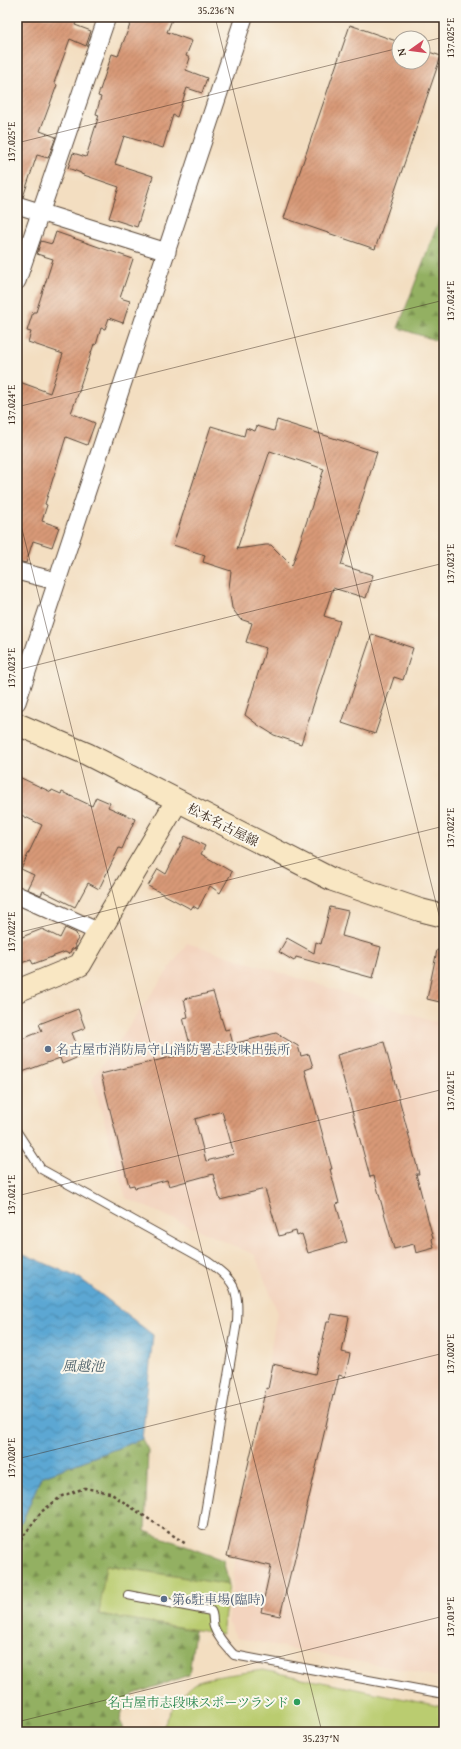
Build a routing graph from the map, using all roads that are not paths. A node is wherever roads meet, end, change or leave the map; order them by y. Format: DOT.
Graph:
graph roads {
  1 [pos="107,17"];
  2 [pos="244,17"];
  3 [pos="17,205"];
  4 [pos="40,212"];
  5 [pos="167,252"];
  6 [pos="17,282"];
  7 [pos="17,571"];
  8 [pos="56,581"];
  9 [pos="17,702"];
  10 [pos="17,724"];
  11 [pos="177,801"];
  12 [pos="17,895"];
  13 [pos="444,916"];
  14 [pos="99,932"];
  15 [pos="17,992"];
  16 [pos="17,1132"];
  17 [pos="203,1525"];
  18 [pos="128,1595"];
  19 [pos="444,1694"];
  1 -- 4 [label="street"];
  2 -- 5 [label="street"];
  3 -- 4 [label="street"];
  4 -- 5 [label="street"];
  4 -- 6 [label="street"];
  5 -- 8 [label="street"];
  7 -- 8 [label="street"];
  8 -- 9 [label="street"];
  10 -- 11 [label="main road"];
  11 -- 13 [label="main road, 松本名古屋線"];
  11 -- 14 [label="main road, 松本名古屋線"];
  12 -- 14 [label="street"];
  14 -- 15 [label="main road, 松本名古屋線"];
  16 -- 17 [label="lane"];
  18 -- 19 [label="lane"];
}
